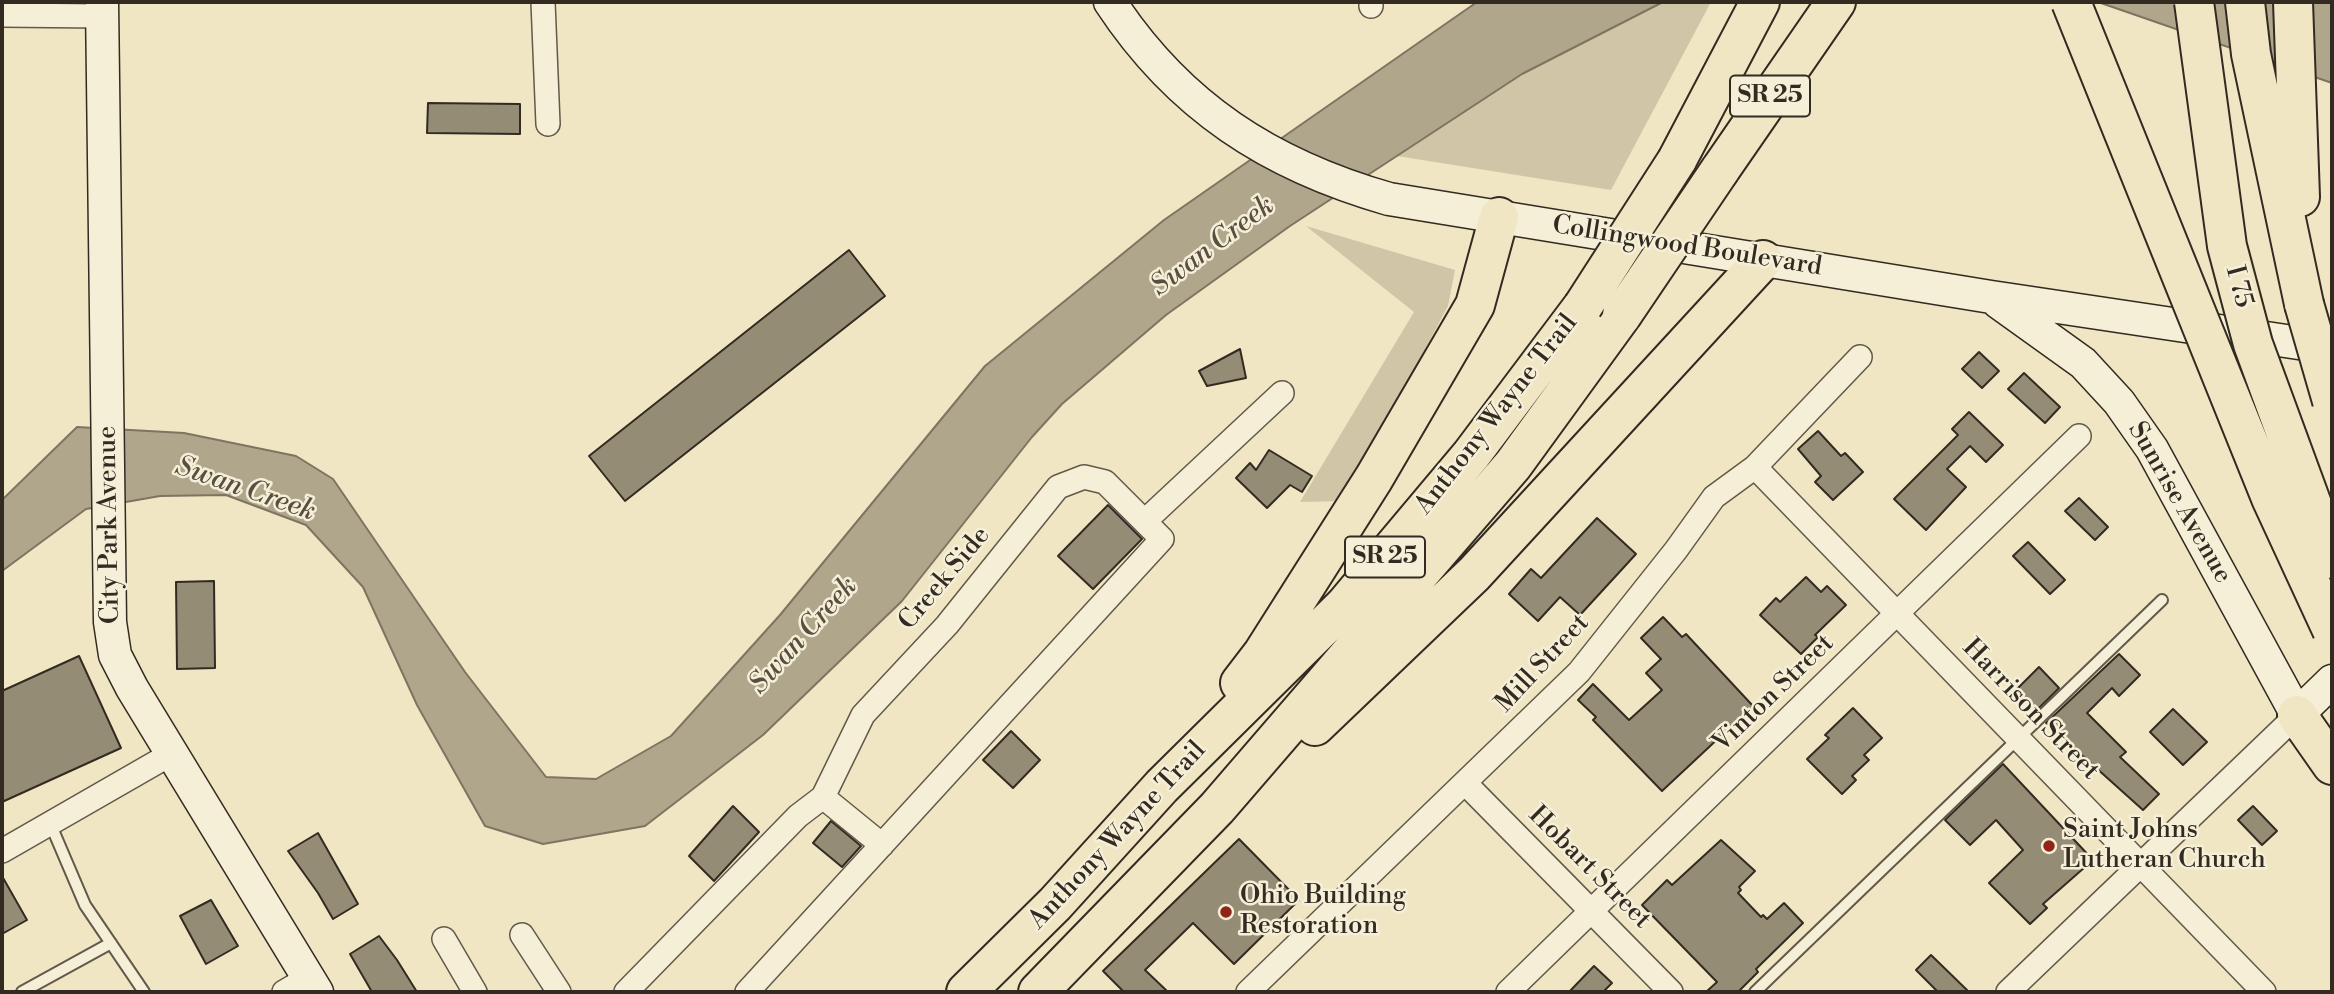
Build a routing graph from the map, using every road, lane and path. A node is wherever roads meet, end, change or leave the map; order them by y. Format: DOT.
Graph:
graph roads {
  1 [pos="543,2"];
  2 [pos="1110,2"];
  3 [pos="1760,2"];
  4 [pos="2071,2"];
  5 [pos="2194,2"];
  6 [pos="2245,2"];
  7 [pos="2293,2"];
  8 [pos="102,9"];
  9 [pos="1829,12"];
  10 [pos="2,15"];
  11 [pos="548,124"];
  12 [pos="1499,217"];
  13 [pos="1763,260"];
  14 [pos="1991,297"];
  15 [pos="2304,304"];
  16 [pos="2332,348"];
  17 [pos="1860,357"];
  18 [pos="1282,393"];
  19 [pos="2332,401"];
  20 [pos="2079,436"];
  21 [pos="1755,467"];
  22 [pos="1145,521"];
  23 [pos="2332,559"];
  24 [pos="2162,600"];
  25 [pos="1897,614"];
  26 [pos="2332,630"];
  27 [pos="2332,681"];
  28 [pos="2297,715"];
  29 [pos="2018,738"];
  30 [pos="170,754"];
  31 [pos="2332,765"];
  32 [pos="1466,784"];
  33 [pos="1162,786"];
  34 [pos="823,797"];
  35 [pos="1217,808"];
  36 [pos="50,823"];
  37 [pos="882,845"];
  38 [pos="2,851"];
  39 [pos="2140,864"];
  40 [pos="1591,911"];
  41 [pos="522,935"];
  42 [pos="444,940"];
  43 [pos="111,943"];
  44 [pos="303,988"];
  45 [pos="2261,991"];
  46 [pos="22,992"];
  47 [pos="144,992"];
  48 [pos="475,992"];
  49 [pos="559,992"];
  50 [pos="626,992"];
  51 [pos="747,992"];
  52 [pos="966,992"];
  53 [pos="1038,992"];
  54 [pos="1248,992"];
  55 [pos="1507,992"];
  56 [pos="1671,992"];
  57 [pos="1755,992"];
  58 [pos="2008,992"];
  1 -- 11 [label="street"];
  2 -- 12 [label="main road, Collingwood Boulevard"];
  3 -- 33 [label="highway, Anthony Wayne Trail / SR 25, bridge"];
  4 -- 26 [label="highway, bridge"];
  5 -- 23 [label="highway, I 75, bridge"];
  6 -- 15 [label="highway"];
  7 -- 15 [label="highway"];
  8 -- 10 [label="street"];
  8 -- 30 [label="main road, City Park Avenue"];
  9 -- 35 [label="highway, Anthony Wayne Trail / SR 25, bridge"];
  12 -- 13 [label="main road, Collingwood Boulevard"];
  12 -- 33 [label="highway"];
  13 -- 14 [label="main road, Collingwood Boulevard"];
  13 -- 35 [label="highway"];
  14 -- 16 [label="main road, Collingwood Boulevard"];
  14 -- 28 [label="main road, Sunrise Avenue"];
  15 -- 19 [label="highway, bridge"];
  17 -- 21 [label="street, Mill Street"];
  18 -- 22 [label="street"];
  20 -- 25 [label="street, Vinton Street"];
  21 -- 25 [label="street, Harrison Street"];
  21 -- 32 [label="street, Mill Street"];
  22 -- 34 [label="street, Creek Side"];
  22 -- 37 [label="street, Creek Side"];
  24 -- 29 [label="lane"];
  25 -- 29 [label="street, Harrison Street"];
  25 -- 40 [label="street, Vinton Street"];
  27 -- 28 [label="main road"];
  28 -- 31 [label="highway"];
  28 -- 39 [label="street"];
  29 -- 39 [label="street, Harrison Street"];
  29 -- 57 [label="lane"];
  30 -- 36 [label="street"];
  30 -- 44 [label="main road, City Park Avenue"];
  32 -- 40 [label="street, Hobart Street"];
  32 -- 54 [label="street, Mill Street"];
  33 -- 52 [label="highway, Anthony Wayne Trail / SR 25"];
  34 -- 37 [label="street"];
  34 -- 50 [label="street, Creek Side"];
  35 -- 53 [label="highway, Anthony Wayne Trail / SR 25"];
  36 -- 38 [label="street"];
  36 -- 43 [label="lane"];
  37 -- 51 [label="street, Creek Side"];
  39 -- 45 [label="street, Harrison Street"];
  39 -- 58 [label="street"];
  40 -- 55 [label="street, Vinton Street"];
  40 -- 56 [label="street, Hobart Street"];
  41 -- 49 [label="street"];
  42 -- 48 [label="street"];
  43 -- 46 [label="lane"];
  43 -- 47 [label="lane"];
}
